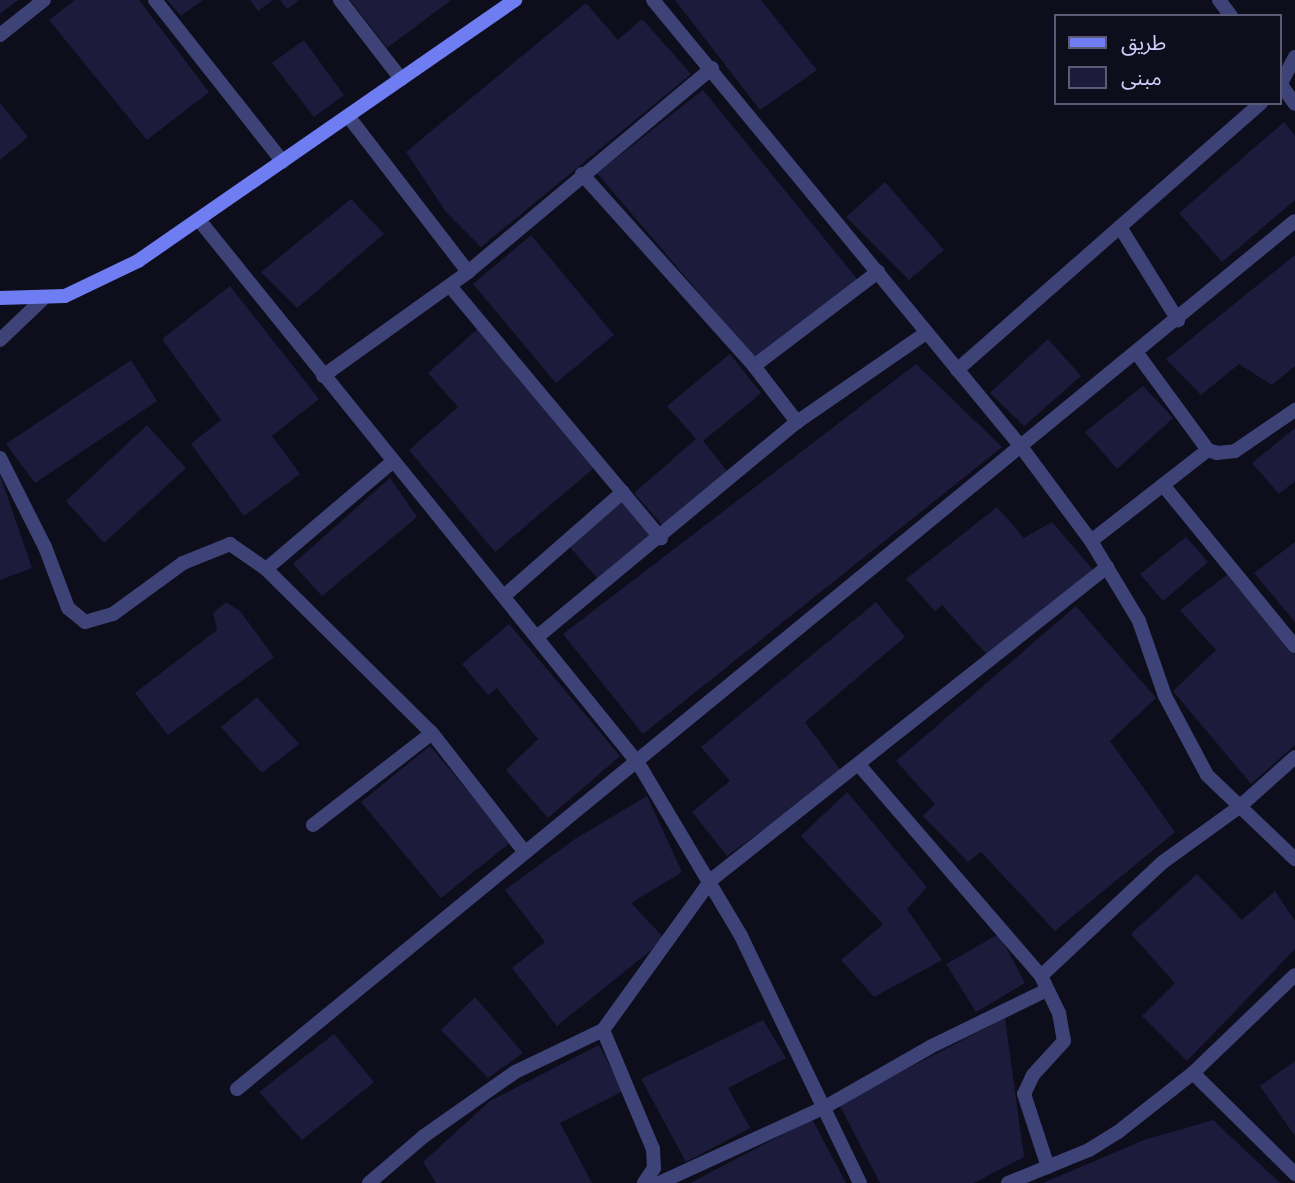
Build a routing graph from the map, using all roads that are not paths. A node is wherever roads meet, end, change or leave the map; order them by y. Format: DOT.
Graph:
graph roads {
  1 [pos="44,0"];
  2 [pos="156,0"];
  3 [pos="340,0"];
  4 [pos="653,0"];
  5 [pos="513,1"];
  6 [pos="0,35"];
  7 [pos="1295,57"];
  8 [pos="712,68"];
  9 [pos="401,79"];
  10 [pos="1281,83"];
  11 [pos="1281,86"];
  12 [pos="1295,103"];
  13 [pos="1259,105"];
  14 [pos="348,116"];
  15 [pos="283,162"];
  16 [pos="582,174"];
  17 [pos="199,220"];
  18 [pos="1295,221"];
  19 [pos="1120,228"];
  20 [pos="468,272"];
  21 [pos="878,272"];
  22 [pos="450,286"];
  23 [pos="0,298"];
  24 [pos="42,300"];
  25 [pos="1178,320"];
  26 [pos="926,334"];
  27 [pos="0,340"];
  28 [pos="1136,352"];
  29 [pos="754,366"];
  30 [pos="957,370"];
  31 [pos="323,376"];
  32 [pos="1295,410"];
  33 [pos="797,422"];
  34 [pos="1022,448"];
  35 [pos="1208,450"];
  36 [pos="0,458"];
  37 [pos="392,462"];
  38 [pos="1163,485"];
  39 [pos="623,492"];
  40 [pos="661,538"];
  41 [pos="1091,541"];
  42 [pos="1107,567"];
  43 [pos="266,569"];
  44 [pos="504,596"];
  45 [pos="537,637"];
  46 [pos="1295,646"];
  47 [pos="432,733"];
  48 [pos="1295,757"];
  49 [pos="638,763"];
  50 [pos="859,765"];
  51 [pos="1238,808"];
  52 [pos="313,825"];
  53 [pos="524,851"];
  54 [pos="1295,859"];
  55 [pos="711,880"];
  56 [pos="1041,975"];
  57 [pos="1295,975"];
  58 [pos="1047,990"];
  59 [pos="603,1030"];
  60 [pos="1193,1073"];
  61 [pos="237,1089"];
  62 [pos="825,1107"];
  63 [pos="1048,1167"];
  64 [pos="1295,1174"];
  65 [pos="369,1183"];
  66 [pos="644,1183"];
  67 [pos="659,1183"];
  68 [pos="860,1183"];
  69 [pos="1008,1183"];
  1 -- 6 [label="street"];
  2 -- 15 [label="street"];
  3 -- 9 [label="street"];
  4 -- 8 [label="street"];
  5 -- 9 [label="street"];
  7 -- 10 [label="street"];
  8 -- 16 [label="street"];
  8 -- 21 [label="street"];
  9 -- 14 [label="street"];
  11 -- 12 [label="street"];
  13 -- 19 [label="street"];
  14 -- 15 [label="street"];
  14 -- 20 [label="street"];
  15 -- 17 [label="street"];
  16 -- 20 [label="street"];
  16 -- 29 [label="street"];
  17 -- 24 [label="street"];
  17 -- 31 [label="street"];
  18 -- 25 [label="street"];
  19 -- 25 [label="street"];
  19 -- 30 [label="street"];
  20 -- 22 [label="street"];
  21 -- 26 [label="street"];
  21 -- 29 [label="street"];
  22 -- 31 [label="street"];
  22 -- 39 [label="street"];
  23 -- 24 [label="street"];
  24 -- 27 [label="street"];
  25 -- 28 [label="street"];
  26 -- 30 [label="street"];
  26 -- 33 [label="street"];
  28 -- 34 [label="street"];
  28 -- 35 [label="street"];
  29 -- 33 [label="street"];
  30 -- 34 [label="street"];
  31 -- 37 [label="street"];
  32 -- 35 [label="street"];
  33 -- 40 [label="street"];
  34 -- 41 [label="street"];
  34 -- 49 [label="street"];
  35 -- 38 [label="street"];
  36 -- 43 [label="street"];
  37 -- 43 [label="street"];
  37 -- 44 [label="street"];
  38 -- 41 [label="street"];
  38 -- 46 [label="street"];
  39 -- 40 [label="street"];
  39 -- 44 [label="street"];
  40 -- 45 [label="street"];
  41 -- 42 [label="street"];
  42 -- 50 [label="street"];
  42 -- 51 [label="street"];
  43 -- 47 [label="street"];
  44 -- 45 [label="street"];
  45 -- 49 [label="street"];
  47 -- 52 [label="street"];
  47 -- 53 [label="street"];
  48 -- 51 [label="street"];
  49 -- 53 [label="street"];
  49 -- 55 [label="street"];
  50 -- 55 [label="street"];
  50 -- 56 [label="street"];
  51 -- 54 [label="street"];
  51 -- 56 [label="street"];
  53 -- 61 [label="street"];
  55 -- 59 [label="street"];
  55 -- 62 [label="street"];
  56 -- 58 [label="street"];
  57 -- 60 [label="street"];
  58 -- 62 [label="street"];
  58 -- 63 [label="street"];
  59 -- 65 [label="street"];
  59 -- 66 [label="street"];
  60 -- 63 [label="street"];
  60 -- 64 [label="street"];
  62 -- 67 [label="street"];
  62 -- 68 [label="street"];
  63 -- 69 [label="street"];
}
